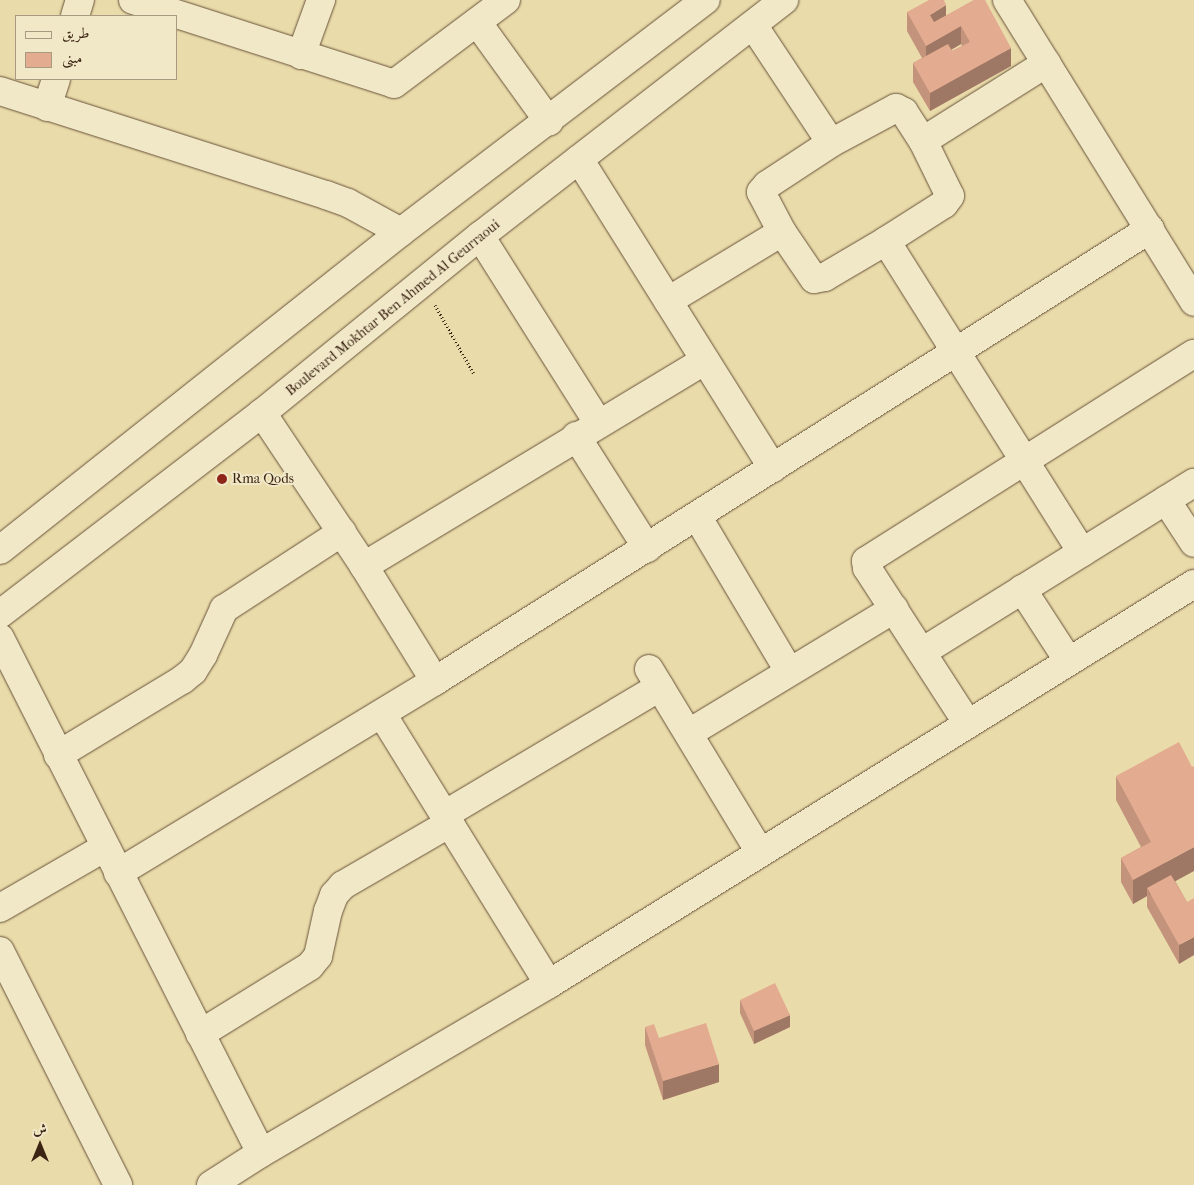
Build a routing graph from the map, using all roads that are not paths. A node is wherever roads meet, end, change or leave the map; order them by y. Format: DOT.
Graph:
graph roads {
  1 [pos="80,0"];
  2 [pos="133,0"];
  3 [pos="321,0"];
  4 [pos="506,0"];
  5 [pos="706,0"];
  6 [pos="784,0"];
  7 [pos="1007,0"];
  8 [pos="75,15"];
  9 [pos="477,22"];
  10 [pos="753,24"];
  11 [pos="301,55"];
  12 [pos="1046,63"];
  13 [pos="56,80"];
  14 [pos="0,91"];
  15 [pos="47,107"];
  16 [pos="548,122"];
  17 [pos="923,141"];
  18 [pos="831,143"];
  19 [pos="580,159"];
  20 [pos="1150,229"];
  21 [pos="401,232"];
  22 [pos="782,232"];
  23 [pos="480,236"];
  24 [pos="886,241"];
  25 [pos="668,301"];
  26 [pos="1194,302"];
  27 [pos="958,353"];
  28 [pos="1194,354"];
  29 [pos="705,360"];
  30 [pos="262,413"];
  31 [pos="587,430"];
  32 [pos="1026,461"];
  33 [pos="773,468"];
  34 [pos="1194,483"];
  35 [pos="1166,500"];
  36 [pos="697,516"];
  37 [pos="342,532"];
  38 [pos="1194,543"];
  39 [pos="1,545"];
  40 [pos="647,548"];
  41 [pos="1082,552"];
  42 [pos="364,566"];
  43 [pos="1194,584"];
  44 [pos="1022,589"];
  45 [pos="894,609"];
  46 [pos="0,614"];
  47 [pos="0,638"];
  48 [pos="922,652"];
  49 [pos="1068,660"];
  50 [pos="789,671"];
  51 [pos="435,681"];
  52 [pos="382,714"];
  53 [pos="968,724"];
  54 [pos="689,733"];
  55 [pos="58,755"];
  56 [pos="447,819"];
  57 [pos="104,848"];
  58 [pos="760,852"];
  59 [pos="118,873"];
  60 [pos="0,908"];
  61 [pos="0,953"];
  62 [pos="549,984"];
  63 [pos="200,1034"];
  64 [pos="260,1153"];
  65 [pos="227,1181"];
  66 [pos="118,1185"];
  1 -- 8 [label="street"];
  2 -- 11 [label="street"];
  3 -- 11 [label="street"];
  4 -- 9 [label="street"];
  5 -- 16 [label="street"];
  6 -- 10 [label="street, Boulevard Mokhtar Ben Ahmed Al Geurraoui"];
  7 -- 12 [label="street"];
  9 -- 11 [label="street"];
  9 -- 16 [label="street"];
  10 -- 18 [label="street"];
  10 -- 19 [label="street, Boulevard Mokhtar Ben Ahmed Al Geurraoui"];
  12 -- 17 [label="street"];
  12 -- 20 [label="street"];
  13 -- 15 [label="street"];
  14 -- 15 [label="street"];
  15 -- 21 [label="street"];
  16 -- 21 [label="street"];
  17 -- 18 [label="street"];
  17 -- 24 [label="street"];
  18 -- 22 [label="street"];
  19 -- 23 [label="street, Boulevard Mokhtar Ben Ahmed Al Geurraoui"];
  19 -- 25 [label="street"];
  20 -- 26 [label="street"];
  20 -- 27 [label="street"];
  21 -- 39 [label="street"];
  22 -- 24 [label="street"];
  22 -- 25 [label="street"];
  23 -- 30 [label="street, Boulevard Mokhtar Ben Ahmed Al Geurraoui"];
  23 -- 31 [label="street"];
  24 -- 27 [label="street"];
  25 -- 29 [label="street"];
  27 -- 32 [label="street"];
  27 -- 33 [label="street"];
  28 -- 32 [label="street"];
  29 -- 31 [label="street"];
  29 -- 33 [label="street"];
  30 -- 37 [label="street"];
  30 -- 46 [label="street, Boulevard Mokhtar Ben Ahmed Al Geurraoui"];
  31 -- 40 [label="street"];
  31 -- 42 [label="street"];
  32 -- 41 [label="street"];
  32 -- 45 [label="street"];
  33 -- 36 [label="street"];
  34 -- 35 [label="street"];
  35 -- 38 [label="street"];
  35 -- 41 [label="street"];
  36 -- 40 [label="street"];
  36 -- 50 [label="street"];
  37 -- 42 [label="street"];
  37 -- 55 [label="street"];
  40 -- 51 [label="street"];
  41 -- 44 [label="street"];
  42 -- 51 [label="street"];
  43 -- 49 [label="street"];
  44 -- 48 [label="street"];
  44 -- 49 [label="street"];
  45 -- 48 [label="street"];
  45 -- 50 [label="street"];
  47 -- 55 [label="street"];
  48 -- 53 [label="street"];
  49 -- 53 [label="street"];
  50 -- 54 [label="street"];
  51 -- 52 [label="street"];
  52 -- 56 [label="street"];
  52 -- 59 [label="street"];
  53 -- 58 [label="street"];
  54 -- 56 [label="street"];
  54 -- 58 [label="street"];
  55 -- 57 [label="street"];
  56 -- 62 [label="street"];
  56 -- 63 [label="street"];
  57 -- 59 [label="street"];
  57 -- 60 [label="street"];
  58 -- 62 [label="street"];
  59 -- 63 [label="street"];
  61 -- 66 [label="street"];
  62 -- 64 [label="street"];
  63 -- 64 [label="street"];
  64 -- 65 [label="street"];
}
